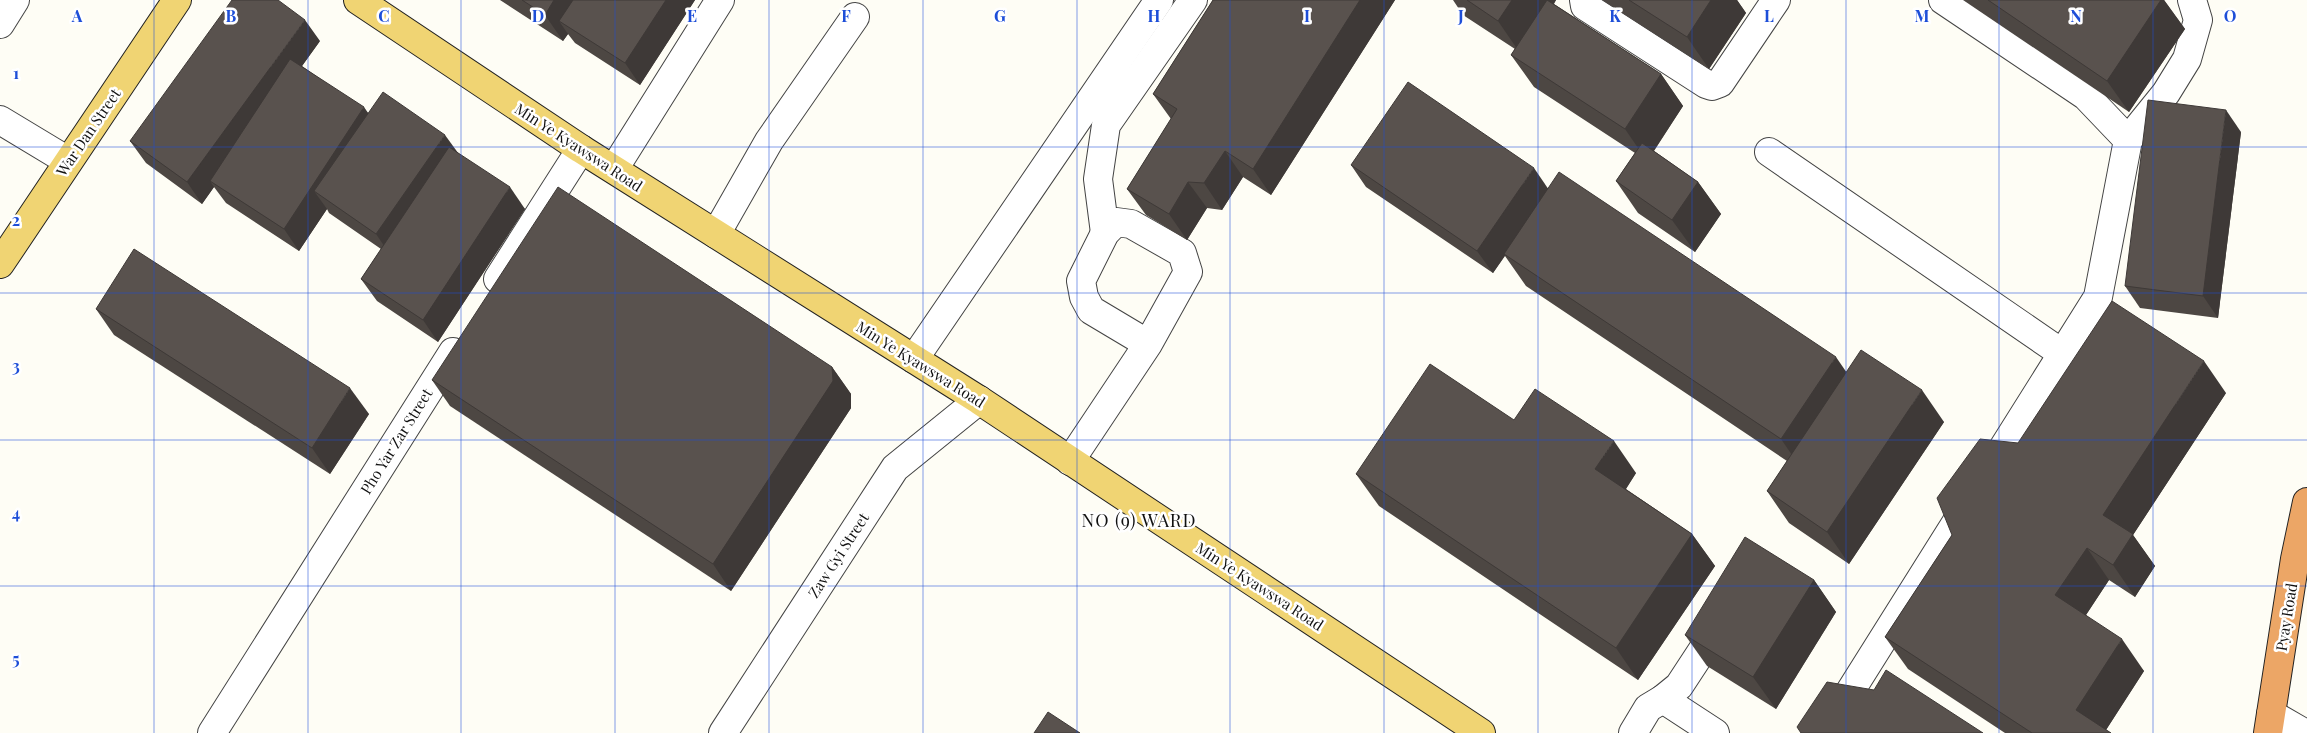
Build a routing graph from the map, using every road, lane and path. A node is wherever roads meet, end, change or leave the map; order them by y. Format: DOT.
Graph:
graph roads {
  1 [pos="15,0"];
  2 [pos="178,0"];
  3 [pos="358,0"];
  4 [pos="720,0"];
  5 [pos="1159,0"];
  6 [pos="1193,0"];
  7 [pos="1584,0"];
  8 [pos="1776,0"];
  9 [pos="1943,0"];
  10 [pos="2192,0"];
  11 [pos="855,17"];
  12 [pos="0,24"];
  13 [pos="0,120"];
  14 [pos="2128,140"];
  15 [pos="581,149"];
  16 [pos="1769,152"];
  17 [pos="68,161"];
  18 [pos="614,169"];
  19 [pos="1105,233"];
  20 [pos="716,234"];
  21 [pos="0,264"];
  22 [pos="486,299"];
  23 [pos="465,332"];
  24 [pos="1148,344"];
  25 [pos="2063,354"];
  26 [pos="914,359"];
  27 [pos="979,400"];
  28 [pos="1070,461"];
  29 [pos="2307,502"];
  30 [pos="2301,561"];
  31 [pos="1730,607"];
  32 [pos="1663,699"];
  33 [pos="2269,723"];
  34 [pos="212,733"];
  35 [pos="722,733"];
  36 [pos="1481,733"];
  37 [pos="1633,733"];
  38 [pos="1715,733"];
  39 [pos="1824,733"];
  40 [pos="2304,733"];
  1 -- 12 [label="street"];
  2 -- 17 [label="main road, War Dan Street"];
  3 -- 15 [label="main road, Min Ye Kyawswa Road"];
  4 -- 18 [label="street"];
  5 -- 26 [label="street"];
  6 -- 19 [label="street"];
  7 -- 8 [label="street"];
  9 -- 14 [label="street"];
  10 -- 14 [label="street"];
  11 -- 20 [label="street"];
  13 -- 17 [label="street"];
  14 -- 25 [label="street"];
  15 -- 18 [label="main road, Min Ye Kyawswa Road"];
  15 -- 22 [label="street"];
  16 -- 25 [label="street"];
  17 -- 21 [label="main road, War Dan Street"];
  18 -- 20 [label="main road, Min Ye Kyawswa Road"];
  19 -- 24 [label="street"];
  19 -- 24 [label="street"];
  20 -- 26 [label="main road, Min Ye Kyawswa Road"];
  23 -- 34 [label="street, Pho Yar Zar Street"];
  24 -- 28 [label="street"];
  25 -- 39 [label="street"];
  26 -- 27 [label="main road, Min Ye Kyawswa Road"];
  27 -- 28 [label="main road, Min Ye Kyawswa Road"];
  27 -- 35 [label="street, Zaw Gyi Street"];
  28 -- 36 [label="main road, Min Ye Kyawswa Road"];
  29 -- 30 [label="highway, Pyay Road"];
  30 -- 33 [label="highway, Pyay Road"];
  31 -- 32 [label="street"];
  32 -- 37 [label="street"];
  32 -- 38 [label="street"];
  33 -- 40 [label="street"];
}
